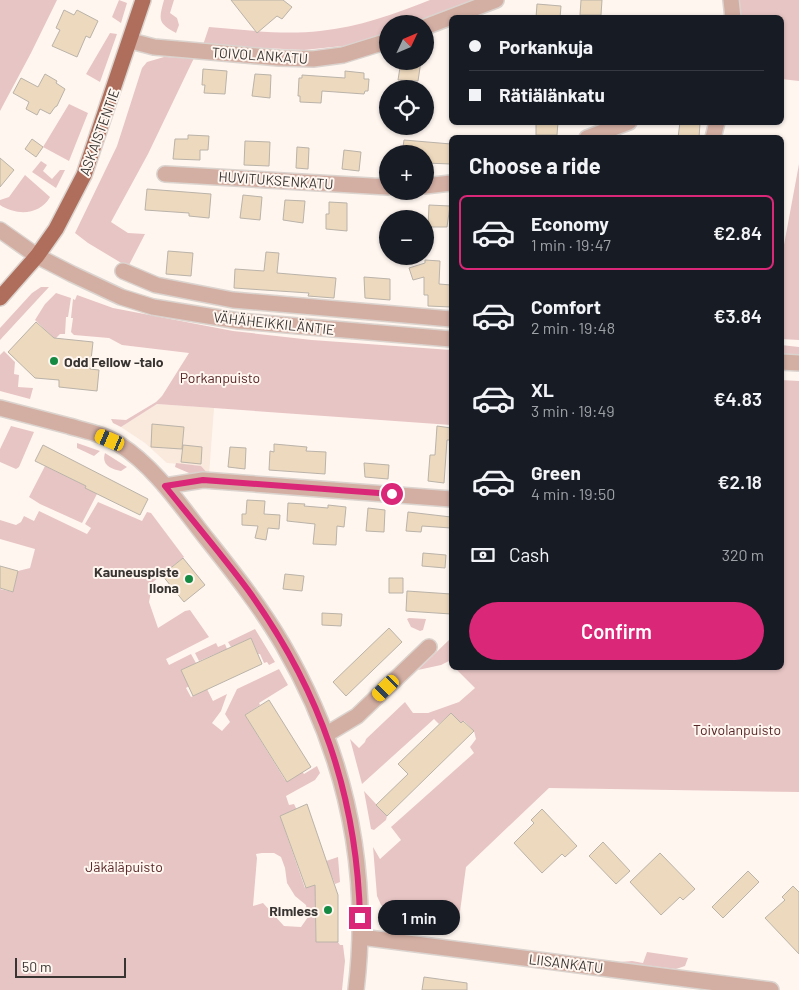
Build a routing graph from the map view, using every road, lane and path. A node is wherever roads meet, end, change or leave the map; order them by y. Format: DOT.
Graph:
graph roads {
  1 [pos="143,0"];
  2 [pos="496,0"];
  3 [pos="731,0"];
  4 [pos="457,15"];
  5 [pos="733,15"];
  6 [pos="449,18"];
  7 [pos="434,24"];
  8 [pos="131,41"];
  9 [pos="379,44"];
  10 [pos="621,125"];
  11 [pos="596,135"];
  12 [pos="165,174"];
  13 [pos="449,183"];
  14 [pos="434,185"];
  15 [pos="379,186"];
  16 [pos="0,230"];
  17 [pos="37,256"];
  18 [pos="123,271"];
  19 [pos="156,285"];
  20 [pos="0,298"];
  21 [pos="153,307"];
  22 [pos="395,314"];
  23 [pos="449,319"];
  24 [pos="395,335"];
  25 [pos="449,339"];
  26 [pos="784,362"];
  27 [pos="799,363"];
  28 [pos="0,408"];
  29 [pos="165,486"];
  30 [pos="449,499"];
  31 [pos="429,646"];
  32 [pos="327,734"];
  33 [pos="361,937"];
  34 [pos="356,990"];
  35 [pos="771,990"];
  1 -- 8 [label="main road, ASKAISTENTIE"];
  2 -- 4 [label="street"];
  3 -- 5 [label="street"];
  6 -- 7 [label="street"];
  8 -- 9 [label="street, TOIVOLANKATU"];
  8 -- 17 [label="main road, ASKAISTENTIE"];
  10 -- 11 [label="street"];
  12 -- 15 [label="street, HUVITUKSENKATU"];
  13 -- 14 [label="street"];
  16 -- 17 [label="street, VÄHÄHEIKKILÄNTIE"];
  17 -- 20 [label="main road, ASKAISTENTIE"];
  17 -- 21 [label="street, VÄHÄHEIKKILÄNTIE"];
  18 -- 19 [label="street, VÄHÄHEIKKILÄNTIE"];
  19 -- 21 [label="street"];
  19 -- 22 [label="street, VÄHÄHEIKKILÄNTIE"];
  21 -- 24 [label="street, VÄHÄHEIKKILÄNTIE"];
  22 -- 23 [label="street, VÄHÄHEIKKILÄNTIE"];
  22 -- 24 [label="street"];
  24 -- 25 [label="street, VÄHÄHEIKKILÄNTIE"];
  26 -- 27 [label="street"];
  28 -- 29 [label="street"];
  29 -- 30 [label="street"];
  29 -- 32 [label="street"];
  31 -- 32 [label="street"];
  32 -- 33 [label="street"];
  33 -- 34 [label="street"];
  33 -- 35 [label="street, LIISANKATU"];
}
